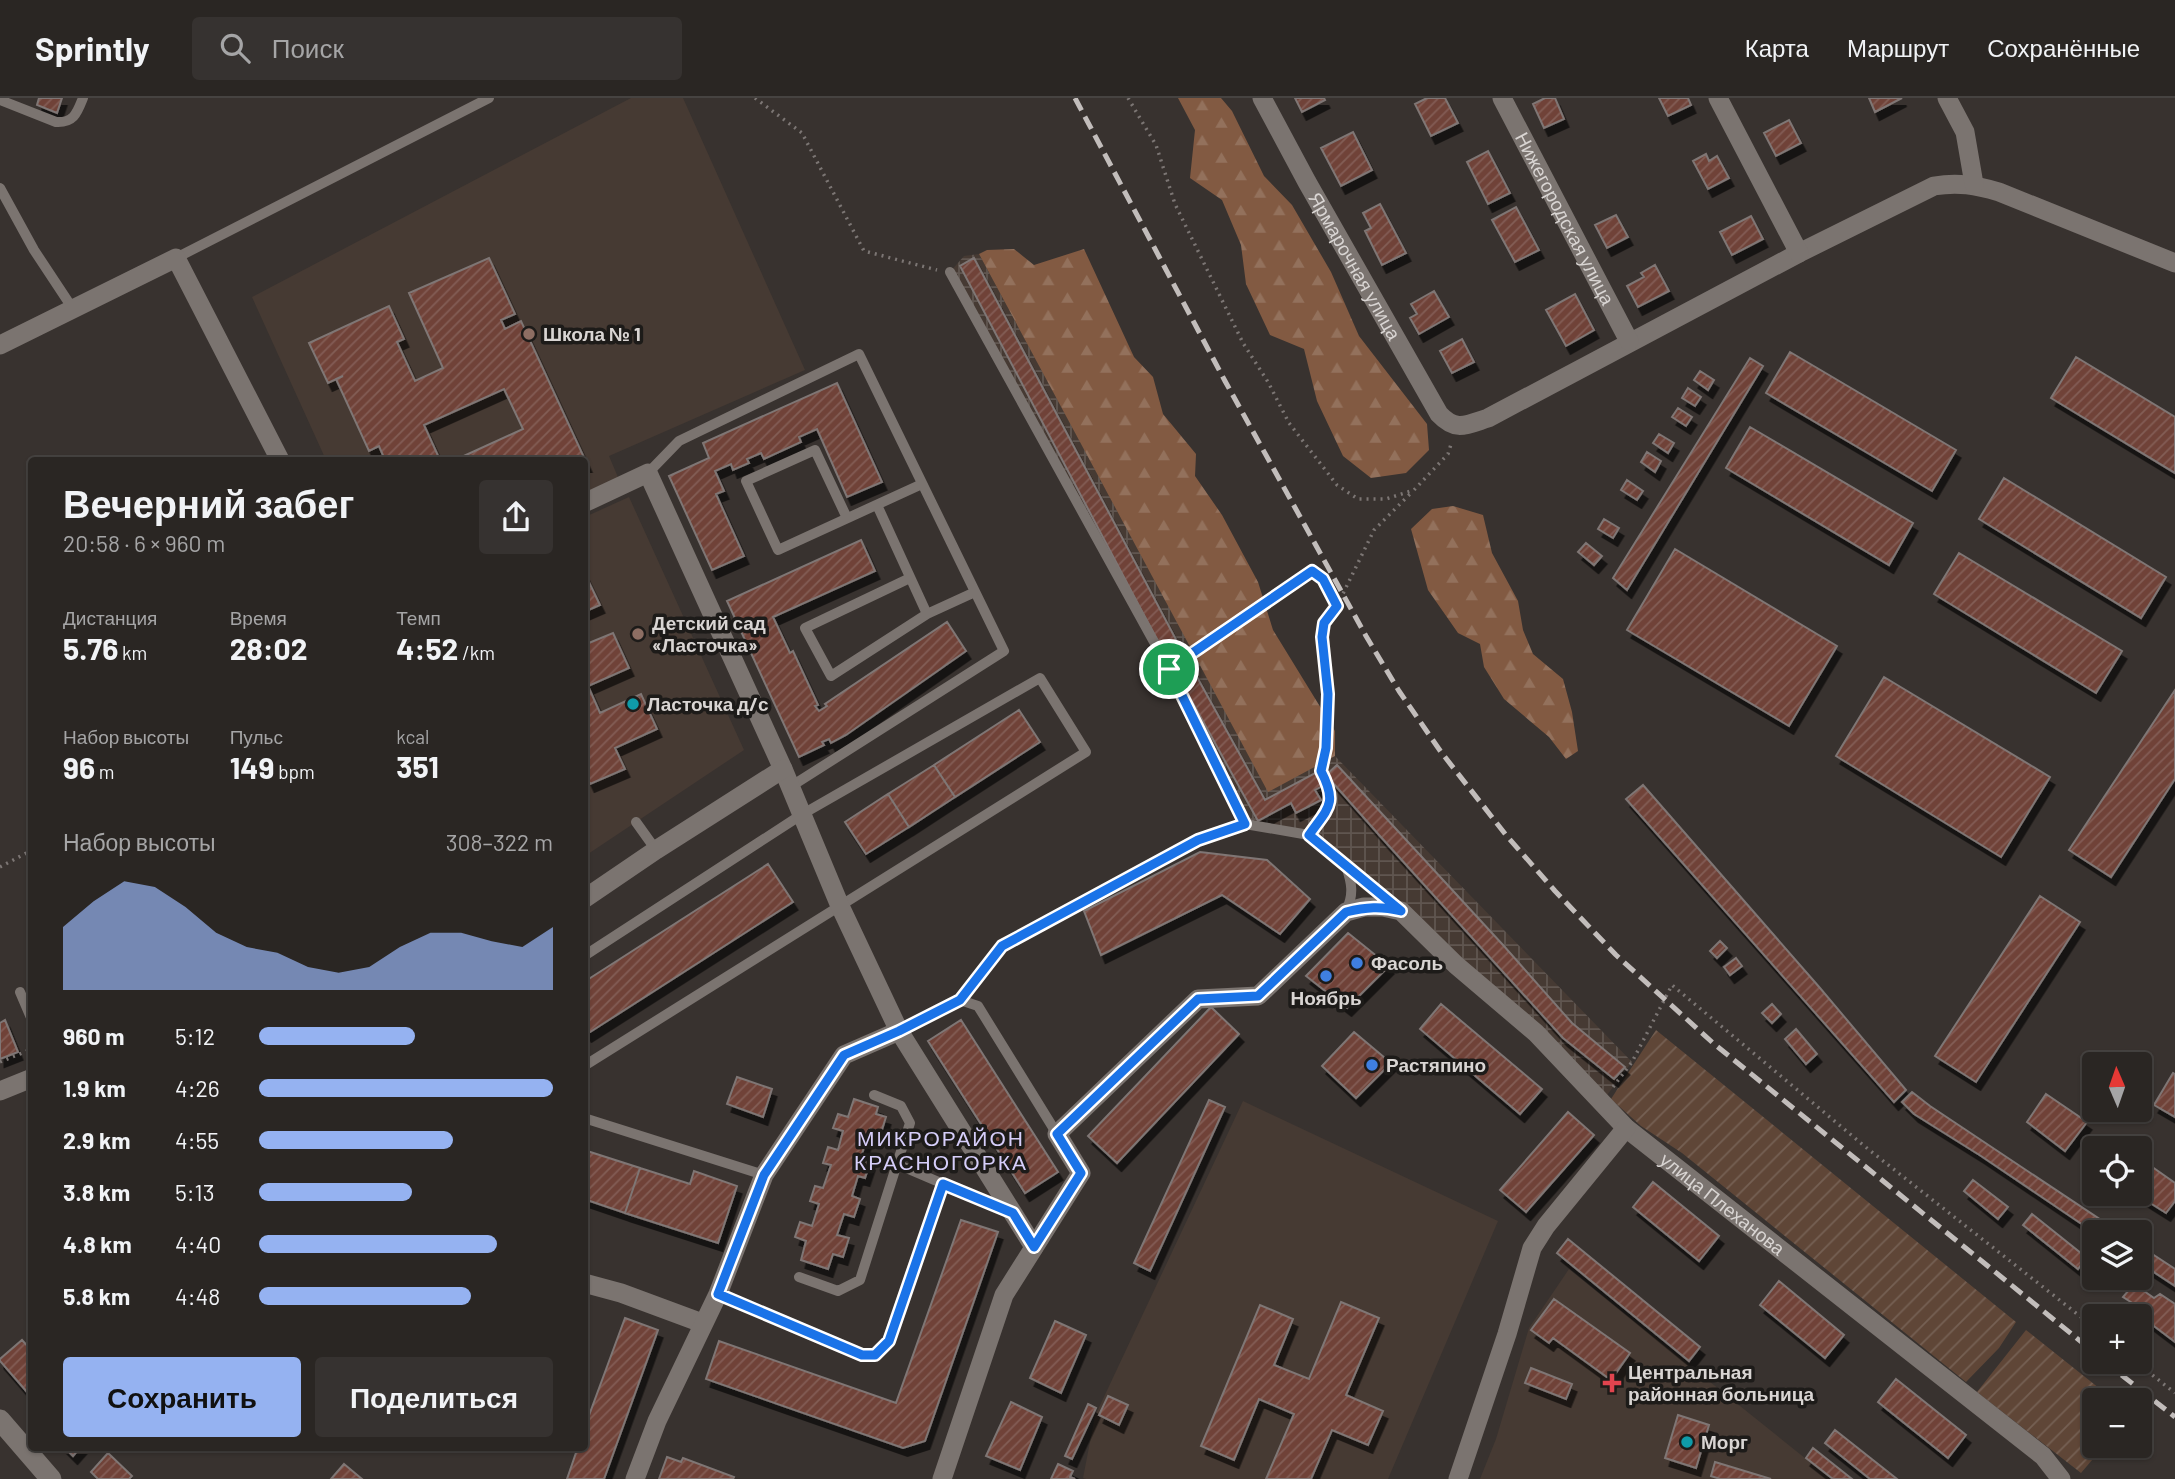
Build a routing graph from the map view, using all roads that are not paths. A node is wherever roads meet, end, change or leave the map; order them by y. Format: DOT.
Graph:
graph roads {
  1 [pos="83,98"];
  2 [pos="489,98"];
  3 [pos="1262,98"];
  4 [pos="1502,98"];
  5 [pos="1718,98"];
  6 [pos="1947,98"];
  7 [pos="0,100"];
  8 [pos="1974,184"];
  9 [pos="0,188"];
  10 [pos="1799,253"];
  11 [pos="176,258"];
  12 [pos="2175,263"];
  13 [pos="950,272"];
  14 [pos="74,310"];
  15 [pos="1629,341"];
  16 [pos="0,345"];
  17 [pos="278,457"];
  18 [pos="648,472"];
  19 [pos="922,484"];
  20 [pos="588,501"];
  21 [pos="877,505"];
  22 [pos="847,518"];
  23 [pos="910,578"];
  24 [pos="975,592"];
  25 [pos="927,614"];
  26 [pos="787,778"];
  27 [pos="801,815"];
  28 [pos="636,822"];
  29 [pos="1245,824"];
  30 [pos="656,850"];
  31 [pos="1346,865"];
  32 [pos="588,896"];
  33 [pos="840,906"];
  34 [pos="1401,911"];
  35 [pos="1346,912"];
  36 [pos="588,953"];
  37 [pos="20,992"];
  38 [pos="960,1000"];
  39 [pos="28,1011"];
  40 [pos="899,1031"];
  41 [pos="588,1064"];
  42 [pos="28,1080"];
  43 [pos="0,1091"];
  44 [pos="874,1095"];
  45 [pos="588,1119"];
  46 [pos="1626,1128"];
  47 [pos="1057,1134"];
  48 [pos="899,1165"];
  49 [pos="764,1175"];
  50 [pos="943,1184"];
  51 [pos="1013,1213"];
  52 [pos="1034,1247"];
  53 [pos="799,1277"];
  54 [pos="588,1284"];
  55 [pos="718,1294"];
  56 [pos="702,1323"];
  57 [pos="0,1420"];
  58 [pos="51,1479"];
  59 [pos="635,1479"];
  60 [pos="942,1479"];
  61 [pos="1458,1479"];
  62 [pos="2061,1479"];
  1 -- 7 [label="lane"];
  2 -- 11 [label="lane"];
  3 -- 15 [label="street, Ярмарочная улица"];
  4 -- 15 [label="street, Нижегородская улица"];
  5 -- 10 [label="street"];
  6 -- 8 [label="street"];
  8 -- 10 [label="street"];
  8 -- 12 [label="street"];
  9 -- 14 [label="lane"];
  10 -- 15 [label="street"];
  11 -- 14 [label="street"];
  11 -- 17 [label="street"];
  13 -- 29 [label="lane"];
  14 -- 16 [label="street"];
  18 -- 19 [label="lane"];
  18 -- 20 [label="street"];
  18 -- 26 [label="street"];
  19 -- 21 [label="lane"];
  19 -- 24 [label="lane"];
  21 -- 22 [label="lane"];
  21 -- 23 [label="lane"];
  22 -- 22 [label="lane"];
  23 -- 25 [label="lane"];
  23 -- 25 [label="lane"];
  24 -- 25 [label="lane"];
  24 -- 26 [label="lane"];
  26 -- 27 [label="street"];
  26 -- 30 [label="street"];
  27 -- 33 [label="street"];
  27 -- 33 [label="lane"];
  27 -- 36 [label="lane"];
  28 -- 30 [label="lane"];
  29 -- 31 [label="lane"];
  29 -- 38 [label="lane"];
  30 -- 32 [label="street"];
  31 -- 34 [label="lane"];
  31 -- 35 [label="lane"];
  33 -- 40 [label="street"];
  33 -- 41 [label="lane"];
  34 -- 35 [label="street"];
  34 -- 46 [label="street, улица Плеханова"];
  35 -- 47 [label="street"];
  37 -- 39 [label="lane"];
  38 -- 40 [label="lane"];
  38 -- 47 [label="lane"];
  40 -- 49 [label="street"];
  40 -- 51 [label="street"];
  42 -- 43 [label="street"];
  44 -- 48 [label="lane"];
  45 -- 49 [label="lane"];
  46 -- 61 [label="street"];
  46 -- 62 [label="street, улица Плеханова"];
  47 -- 52 [label="street"];
  48 -- 50 [label="lane"];
  48 -- 53 [label="lane"];
  49 -- 55 [label="street"];
  50 -- 51 [label="lane"];
  50 -- 55 [label="lane"];
  51 -- 52 [label="street"];
  52 -- 60 [label="street"];
  54 -- 56 [label="street"];
  55 -- 56 [label="street"];
  56 -- 59 [label="street"];
  57 -- 58 [label="main road"];
}
